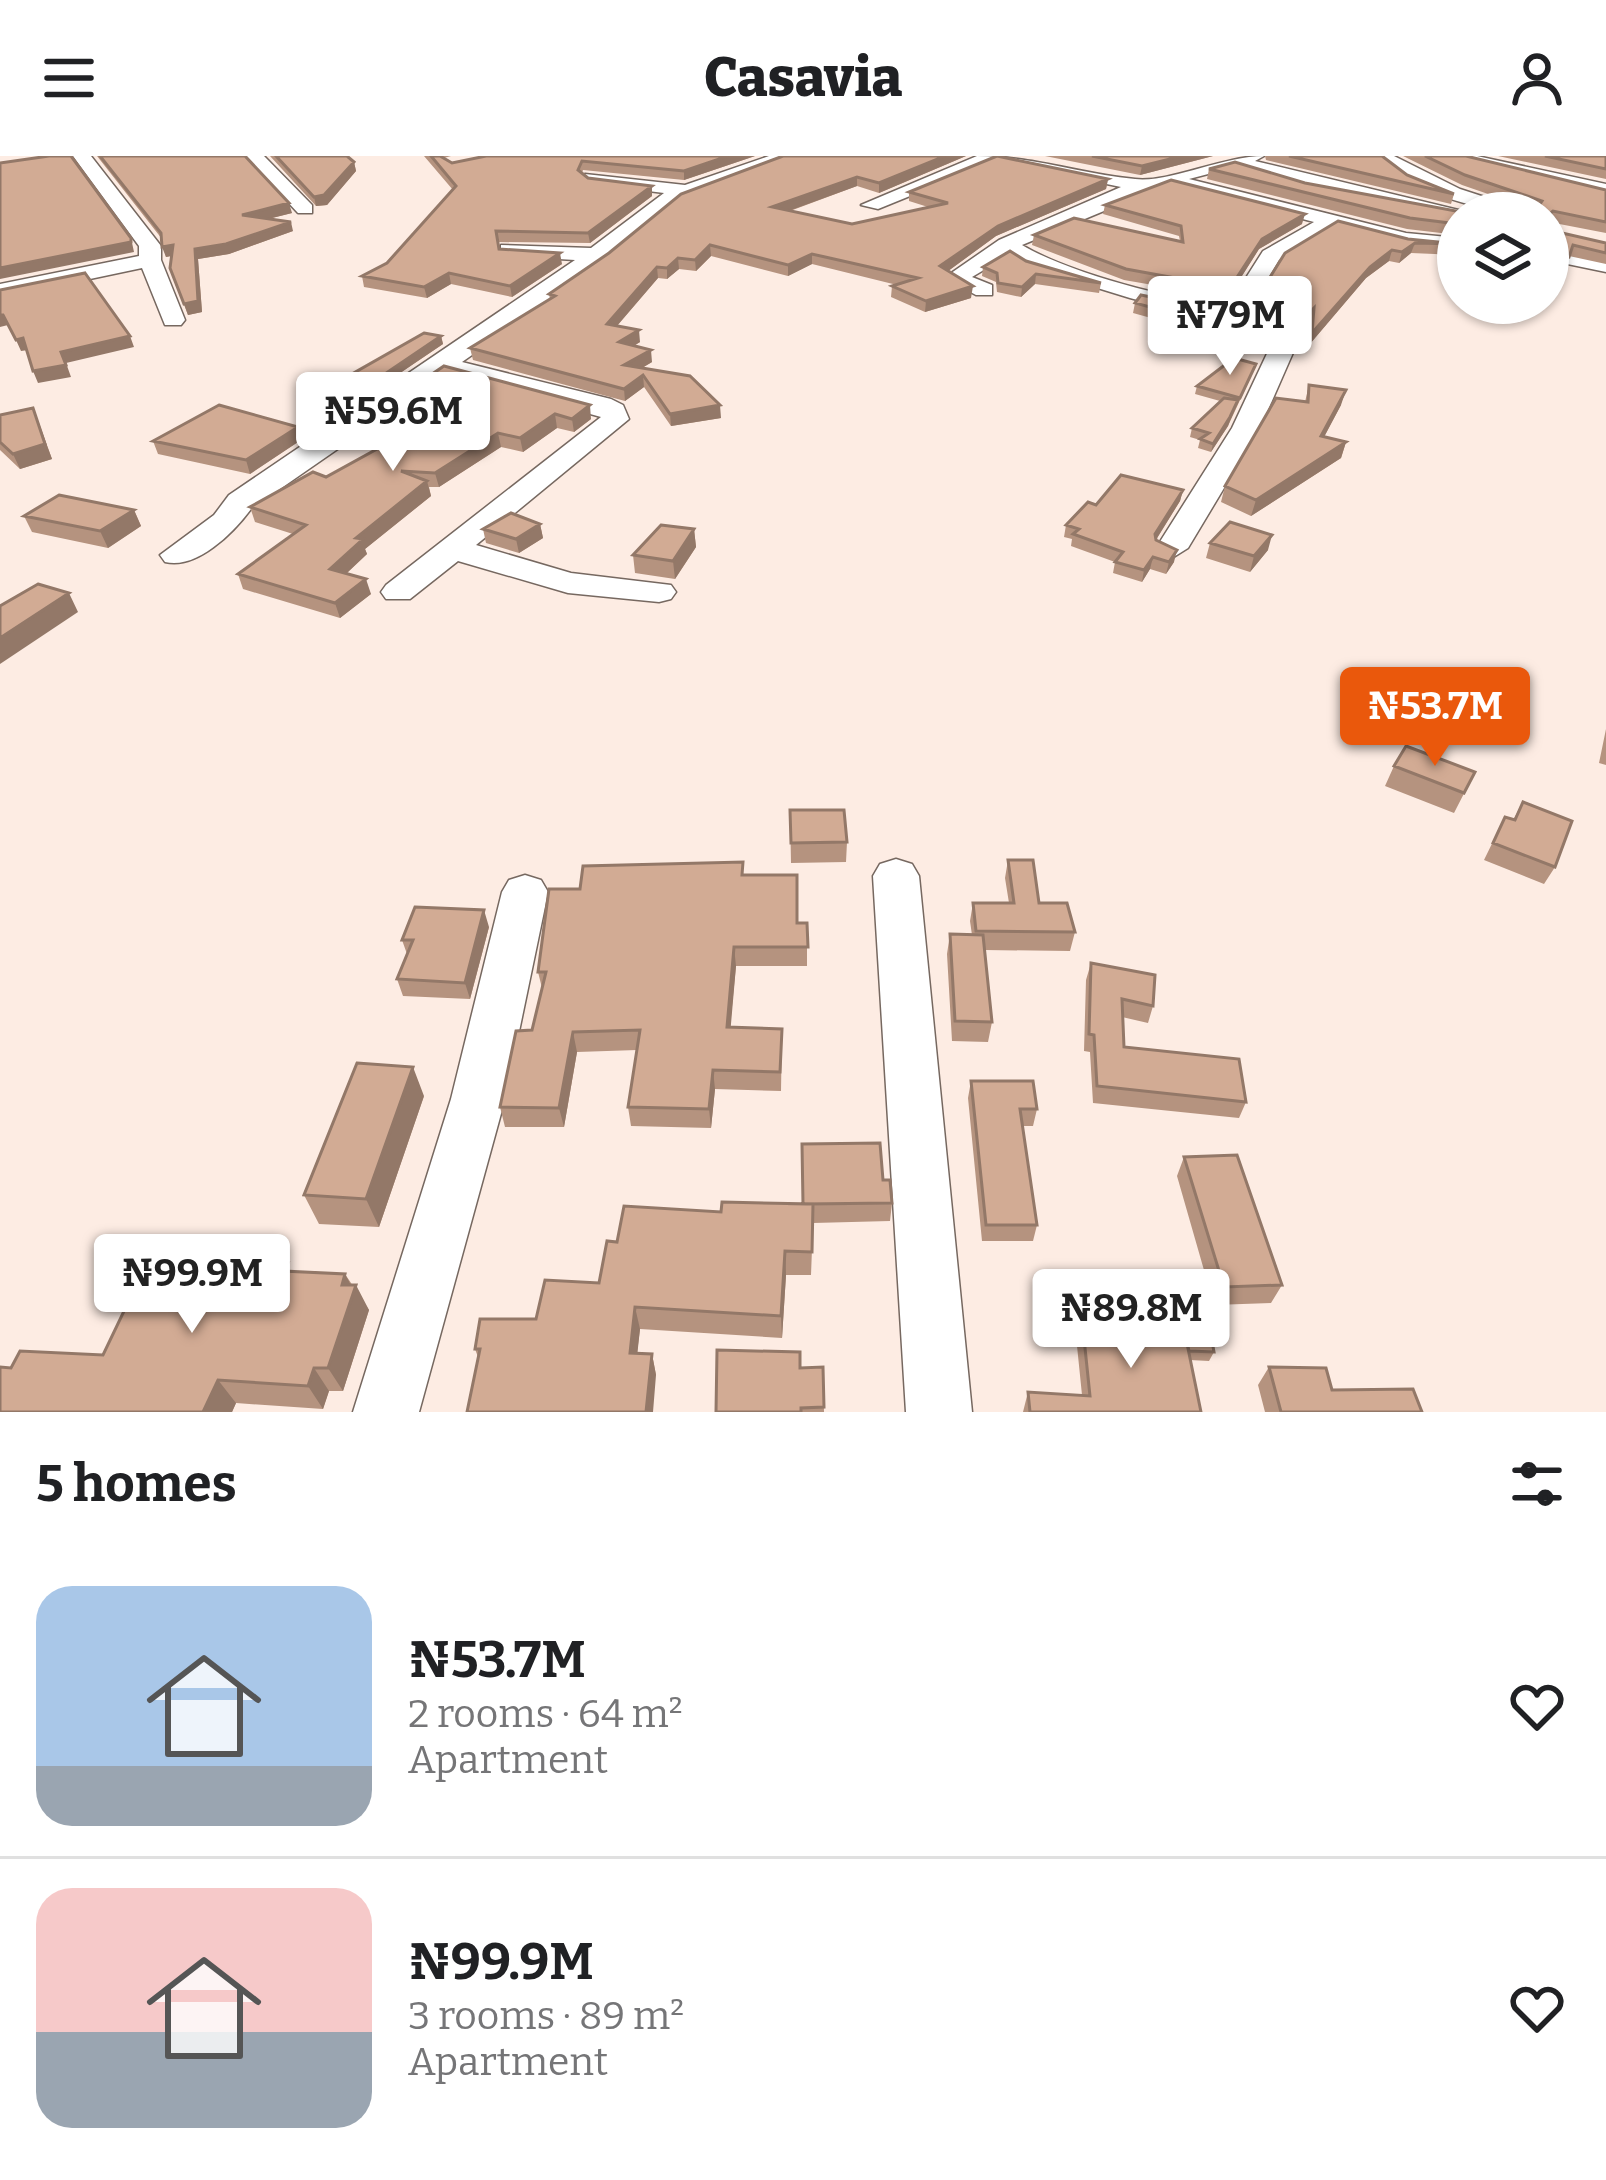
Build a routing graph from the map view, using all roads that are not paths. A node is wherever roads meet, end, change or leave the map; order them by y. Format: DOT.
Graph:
graph roads {
  1 [pos="82,156"];
  2 [pos="254,156"];
  3 [pos="786,156"];
  4 [pos="995,156"];
  5 [pos="1211,156"];
  6 [pos="1380,156"];
  7 [pos="1453,156"];
  8 [pos="1245,159"];
  9 [pos="592,178"];
  10 [pos="1182,178"];
  11 [pos="1141,186"];
  12 [pos="683,190"];
  13 [pos="1606,190"];
  14 [pos="1451,192"];
  15 [pos="871,205"];
  16 [pos="1437,208"];
  17 [pos="305,209"];
  18 [pos="1070,216"];
  19 [pos="1331,220"];
  20 [pos="1437,222"];
  21 [pos="1110,227"];
  22 [pos="1569,236"];
  23 [pos="1437,242"];
  24 [pos="1606,244"];
  25 [pos="1569,246"];
  26 [pos="1006,248"];
  27 [pos="508,250"];
  28 [pos="1606,253"];
  29 [pos="600,255"];
  30 [pos="1569,258"];
  31 [pos="150,260"];
  32 [pos="1606,265"];
  33 [pos="955,278"];
  34 [pos="923,290"];
  35 [pos="985,290"];
  36 [pos="0,292"];
  37 [pos="1237,310"];
  38 [pos="173,320"];
  39 [pos="441,365"];
  40 [pos="1172,548"];
  41 [pos="453,549"];
  42 [pos="177,555"];
  43 [pos="398,592"];
  44 [pos="658,592"];
  45 [pos="896,876"];
  46 [pos="525,892"];
  47 [pos="386,1412"];
  48 [pos="939,1412"];
  1 -- 31 [label="street"];
  2 -- 17 [label="street"];
  3 -- 12 [label="street"];
  4 -- 11 [label="street"];
  4 -- 15 [label="street"];
  5 -- 8 [label="street"];
  6 -- 14 [label="street"];
  7 -- 13 [label="street"];
  8 -- 10 [label="street"];
  8 -- 16 [label="street"];
  9 -- 12 [label="street"];
  10 -- 11 [label="street"];
  10 -- 19 [label="street"];
  10 -- 20 [label="street"];
  11 -- 18 [label="street"];
  12 -- 29 [label="street"];
  18 -- 21 [label="street"];
  18 -- 26 [label="street"];
  19 -- 23 [label="street"];
  19 -- 37 [label="street"];
  22 -- 24 [label="street"];
  25 -- 28 [label="street"];
  26 -- 33 [label="street"];
  26 -- 37 [label="street"];
  27 -- 29 [label="street"];
  29 -- 39 [label="street"];
  30 -- 32 [label="street"];
  31 -- 36 [label="street"];
  31 -- 38 [label="street"];
  33 -- 34 [label="street"];
  33 -- 35 [label="street"];
  37 -- 40 [label="street"];
  39 -- 41 [label="street"];
  39 -- 42 [label="street"];
  41 -- 43 [label="street"];
  41 -- 44 [label="street"];
  45 -- 48 [label="street"];
  46 -- 47 [label="street"];
}
